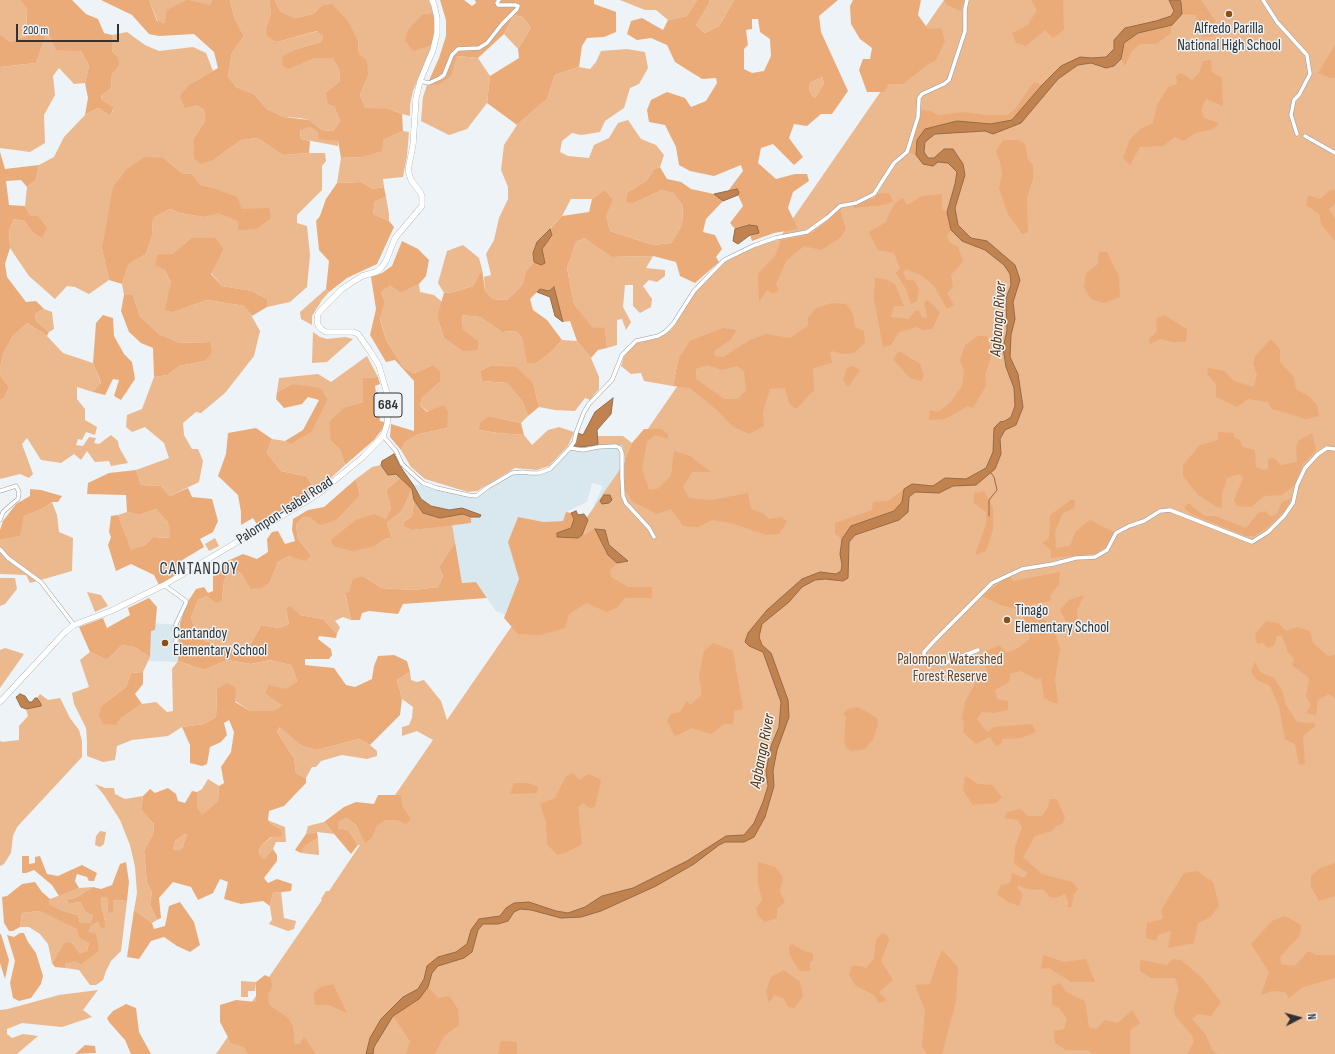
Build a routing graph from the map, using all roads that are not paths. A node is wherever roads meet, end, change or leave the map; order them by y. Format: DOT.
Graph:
graph roads {
  1 [pos="432,0"];
  2 [pos="498,0"];
  3 [pos="968,0"];
  4 [pos="1263,0"];
  5 [pos="420,81"];
  6 [pos="1297,134"];
  7 [pos="1305,136"];
  8 [pos="1335,153"];
  9 [pos="383,436"];
  10 [pos="570,448"];
  11 [pos="1335,449"];
  12 [pos="0,491"];
  13 [pos="0,520"];
  14 [pos="654,537"];
  15 [pos="0,549"];
  16 [pos="164,585"];
  17 [pos="74,625"];
  18 [pos="176,648"];
  19 [pos="978,650"];
  20 [pos="0,702"];
  1 -- 5 [label="highway, Palompon-Isabel Road / 684"];
  2 -- 5 [label="street"];
  3 -- 10 [label="street"];
  4 -- 6 [label="street"];
  5 -- 9 [label="highway, Palompon-Isabel Road / 684"];
  7 -- 8 [label="street"];
  9 -- 10 [label="street"];
  9 -- 16 [label="highway, Palompon-Isabel Road / 684"];
  10 -- 14 [label="street"];
  11 -- 19 [label="street"];
  12 -- 13 [label="street"];
  15 -- 17 [label="street"];
  16 -- 17 [label="highway, Palompon-Isabel Road / 684"];
  16 -- 18 [label="street"];
  17 -- 20 [label="highway, Palompon-Isabel Road / 684"];
}
